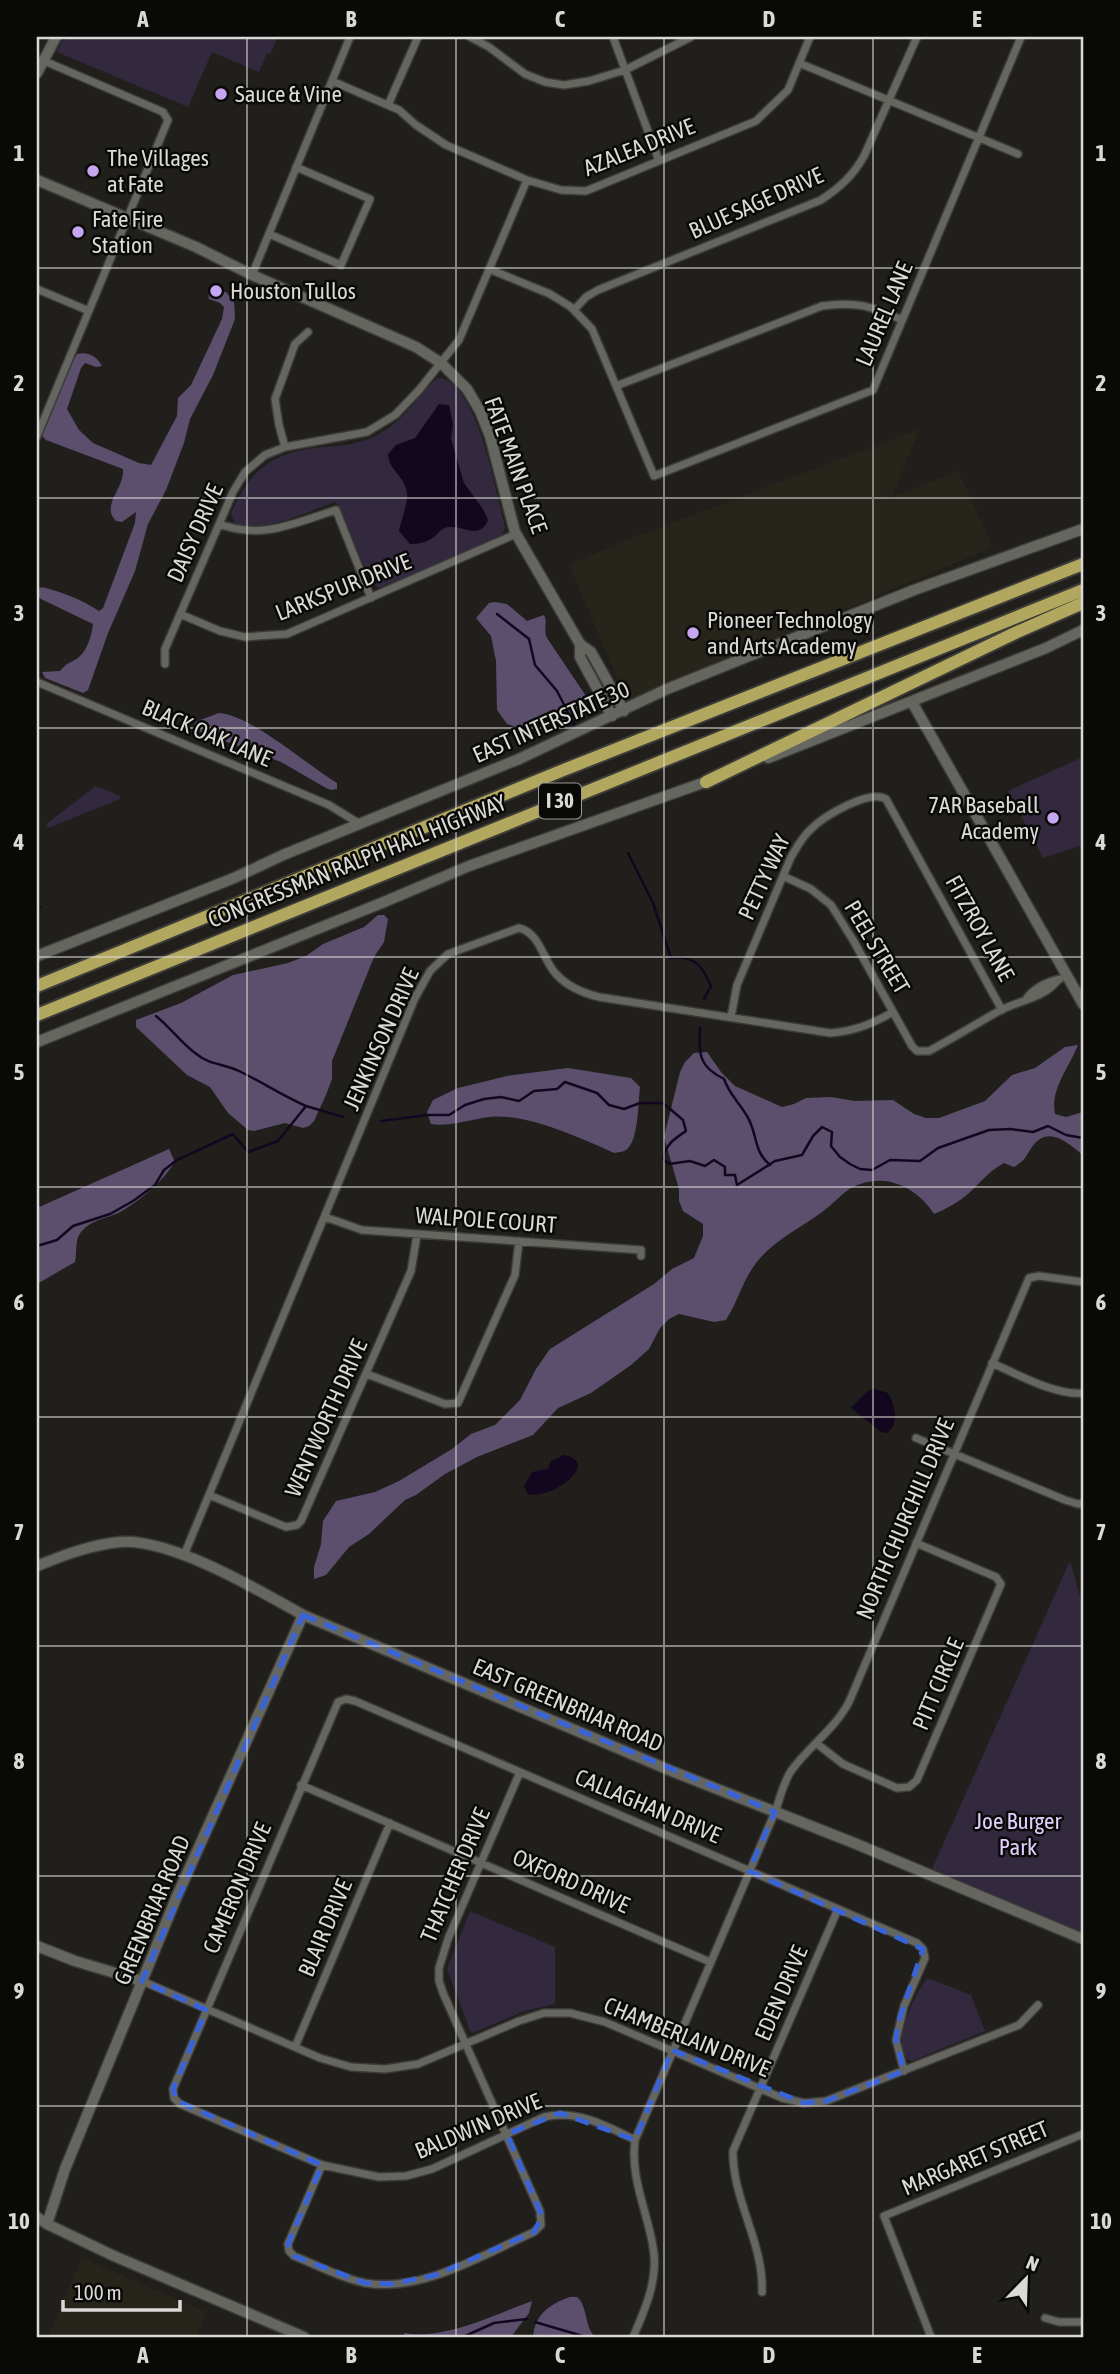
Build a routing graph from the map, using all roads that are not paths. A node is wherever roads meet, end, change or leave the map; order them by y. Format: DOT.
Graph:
graph roads {
  1 [pos="56,37"];
  2 [pos="350,37"];
  3 [pos="418,37"];
  4 [pos="470,37"];
  5 [pos="613,37"];
  6 [pos="691,37"];
  7 [pos="810,37"];
  8 [pos="917,37"];
  9 [pos="1021,37"];
  10 [pos="42,60"];
  11 [pos="799,63"];
  12 [pos="625,70"];
  13 [pos="37,73"];
  14 [pos="332,81"];
  15 [pos="889,100"];
  16 [pos="388,105"];
  17 [pos="979,138"];
  18 [pos="1018,154"];
  19 [pos="659,161"];
  20 [pos="296,167"];
  21 [pos="37,180"];
  22 [pos="527,180"];
  23 [pos="128,219"];
  24 [pos="268,234"];
  25 [pos="489,269"];
  26 [pos="251,275"];
  27 [pos="37,289"];
  28 [pos="574,310"];
  29 [pos="89,311"];
  30 [pos="902,320"];
  31 [pos="308,332"];
  32 [pos="441,363"];
  33 [pos="617,386"];
  34 [pos="37,436"];
  35 [pos="285,447"];
  36 [pos="219,524"];
  37 [pos="1083,529"];
  38 [pos="516,534"];
  39 [pos="1083,564"];
  40 [pos="1083,590"];
  41 [pos="371,598"];
  42 [pos="1083,603"];
  43 [pos="180,614"];
  44 [pos="1083,630"];
  45 [pos="580,644"];
  46 [pos="165,664"];
  47 [pos="37,682"];
  48 [pos="912,702"];
  49 [pos="624,710"];
  50 [pos="612,716"];
  51 [pos="706,782"];
  52 [pos="880,796"];
  53 [pos="360,824"];
  54 [pos="783,876"];
  55 [pos="37,956"];
  56 [pos="1063,978"];
  57 [pos="37,986"];
  58 [pos="1083,1004"];
  59 [pos="1002,1010"];
  60 [pos="893,1012"];
  61 [pos="37,1015"];
  62 [pos="731,1017"];
  63 [pos="37,1042"];
  64 [pos="325,1217"];
  65 [pos="417,1235"];
  66 [pos="519,1241"];
  67 [pos="641,1256"];
  68 [pos="1083,1282"];
  69 [pos="992,1363"];
  70 [pos="367,1374"];
  71 [pos="1083,1393"];
  72 [pos="916,1438"];
  73 [pos="954,1454"];
  74 [pos="209,1495"];
  75 [pos="1083,1503"];
  76 [pos="916,1543"];
  77 [pos="184,1555"];
  78 [pos="37,1566"];
  79 [pos="303,1615"];
  80 [pos="351,1699"];
  81 [pos="816,1743"];
  82 [pos="520,1772"];
  83 [pos="301,1785"];
  84 [pos="775,1812"];
  85 [pos="390,1823"];
  86 [pos="481,1862"];
  87 [pos="750,1871"];
  88 [pos="838,1909"];
  89 [pos="1083,1939"];
  90 [pos="37,1946"];
  91 [pos="710,1962"];
  92 [pos="142,1981"];
  93 [pos="1038,2005"];
  94 [pos="206,2010"];
  95 [pos="465,2045"];
  96 [pos="295,2047"];
  97 [pos="672,2050"];
  98 [pos="904,2071"];
  99 [pos="761,2088"];
  100 [pos="177,2101"];
  101 [pos="508,2134"];
  102 [pos="1083,2134"];
  103 [pos="635,2140"];
  104 [pos="322,2165"];
  105 [pos="37,2217"];
  106 [pos="47,2224"];
  107 [pos="762,2292"];
  108 [pos="1045,2318"];
  109 [pos="1083,2322"];
  110 [pos="304,2337"];
  111 [pos="634,2337"];
  112 [pos="932,2337"];
  1 -- 10 [label="street"];
  2 -- 14 [label="street"];
  3 -- 16 [label="street"];
  4 -- 12 [label="street"];
  5 -- 12 [label="street"];
  6 -- 12 [label="street"];
  7 -- 11 [label="street, AZALEA DRIVE"];
  8 -- 15 [label="street, BLUE SAGE DRIVE"];
  9 -- 17 [label="street, LAUREL LANE"];
  10 -- 13 [label="street"];
  10 -- 23 [label="street"];
  11 -- 15 [label="street"];
  11 -- 19 [label="street, AZALEA DRIVE"];
  12 -- 19 [label="street"];
  14 -- 16 [label="street, AZALEA DRIVE"];
  14 -- 20 [label="street"];
  15 -- 17 [label="street"];
  15 -- 28 [label="street, BLUE SAGE DRIVE"];
  16 -- 22 [label="street, AZALEA DRIVE"];
  17 -- 18 [label="street"];
  17 -- 30 [label="street, LAUREL LANE"];
  19 -- 22 [label="street, AZALEA DRIVE"];
  20 -- 24 [label="street"];
  20 -- 24 [label="street"];
  21 -- 23 [label="street, FATE MAIN PLACE"];
  22 -- 25 [label="street, DAISY DRIVE"];
  23 -- 26 [label="street, FATE MAIN PLACE"];
  23 -- 29 [label="street"];
  24 -- 26 [label="street"];
  25 -- 28 [label="street"];
  25 -- 32 [label="street, DAISY DRIVE"];
  26 -- 32 [label="street, FATE MAIN PLACE"];
  27 -- 29 [label="street"];
  28 -- 33 [label="street"];
  29 -- 34 [label="street"];
  30 -- 33 [label="street"];
  30 -- 33 [label="street, LAUREL LANE"];
  31 -- 35 [label="street"];
  32 -- 35 [label="street, DAISY DRIVE"];
  32 -- 38 [label="street, FATE MAIN PLACE"];
  35 -- 36 [label="street, DAISY DRIVE"];
  36 -- 41 [label="street"];
  36 -- 43 [label="street, DAISY DRIVE"];
  37 -- 49 [label="street, EAST INTERSTATE 30"];
  38 -- 41 [label="street, LARKSPUR DRIVE"];
  38 -- 45 [label="street, FATE MAIN PLACE"];
  39 -- 57 [label="highway, CONGRESSMAN RALPH HALL HIGHWAY / I 30"];
  40 -- 61 [label="highway, CONGRESSMAN RALPH HALL HIGHWAY / I 30"];
  41 -- 43 [label="street, LARKSPUR DRIVE"];
  42 -- 51 [label="highway"];
  43 -- 46 [label="street, DAISY DRIVE"];
  44 -- 48 [label="street"];
  45 -- 49 [label="street, FATE MAIN PLACE"];
  45 -- 50 [label="street, FATE MAIN PLACE"];
  47 -- 53 [label="street, BLACK OAK LANE"];
  48 -- 51 [label="street"];
  48 -- 56 [label="street"];
  49 -- 50 [label="street, EAST INTERSTATE 30"];
  50 -- 53 [label="street, EAST INTERSTATE 30"];
  51 -- 63 [label="street"];
  52 -- 54 [label="street, PETTY WAY"];
  52 -- 59 [label="street, FITZROY LANE"];
  53 -- 55 [label="street, EAST INTERSTATE 30"];
  54 -- 60 [label="street, PEEL STREET"];
  54 -- 62 [label="street, PETTY WAY"];
  56 -- 58 [label="street"];
  56 -- 59 [label="street"];
  59 -- 60 [label="street, PEEL STREET"];
  60 -- 62 [label="street, JENKINSON DRIVE"];
  62 -- 64 [label="street, JENKINSON DRIVE"];
  64 -- 65 [label="street, WALPOLE COURT"];
  64 -- 74 [label="street, JENKINSON DRIVE"];
  65 -- 66 [label="street, WALPOLE COURT"];
  65 -- 70 [label="street, WENTWORTH DRIVE"];
  66 -- 67 [label="street, WALPOLE COURT"];
  66 -- 70 [label="street"];
  68 -- 69 [label="street, NORTH CHURCHILL DRIVE"];
  69 -- 71 [label="street"];
  69 -- 73 [label="street, NORTH CHURCHILL DRIVE"];
  70 -- 74 [label="street, WENTWORTH DRIVE"];
  72 -- 73 [label="street"];
  73 -- 75 [label="street"];
  73 -- 76 [label="street, NORTH CHURCHILL DRIVE"];
  74 -- 77 [label="street, JENKINSON DRIVE"];
  76 -- 81 [label="street, NORTH CHURCHILL DRIVE"];
  76 -- 81 [label="street, PITT CIRCLE"];
  77 -- 78 [label="street, EAST GREENBRIAR ROAD"];
  77 -- 79 [label="street, EAST GREENBRIAR ROAD"];
  79 -- 84 [label="street, EAST GREENBRIAR ROAD"];
  79 -- 92 [label="street, GREENBRIAR ROAD"];
  80 -- 82 [label="street, CALLAGHAN DRIVE"];
  80 -- 83 [label="street, CAMERON DRIVE"];
  81 -- 84 [label="street, NORTH CHURCHILL DRIVE"];
  82 -- 86 [label="street, THATCHER DRIVE"];
  82 -- 87 [label="street, CALLAGHAN DRIVE"];
  83 -- 85 [label="street, OXFORD DRIVE"];
  83 -- 94 [label="street, CAMERON DRIVE"];
  84 -- 87 [label="street, NORTH CHURCHILL DRIVE"];
  84 -- 89 [label="street, EAST GREENBRIAR ROAD"];
  85 -- 86 [label="street, OXFORD DRIVE"];
  85 -- 96 [label="street, BLAIR DRIVE"];
  86 -- 91 [label="street, OXFORD DRIVE"];
  86 -- 95 [label="street, THATCHER DRIVE"];
  87 -- 88 [label="street, CALLAGHAN DRIVE"];
  87 -- 91 [label="street, NORTH CHURCHILL DRIVE"];
  88 -- 98 [label="street, CALLAGHAN DRIVE"];
  88 -- 99 [label="street, EDEN DRIVE"];
  90 -- 92 [label="street, CHAMBERLAIN DRIVE"];
  91 -- 97 [label="street, NORTH CHURCHILL DRIVE"];
  92 -- 94 [label="street, CHAMBERLAIN DRIVE"];
  92 -- 106 [label="street, GREENBRIAR ROAD"];
  93 -- 98 [label="street, CHAMBERLAIN DRIVE"];
  94 -- 96 [label="street, CHAMBERLAIN DRIVE"];
  94 -- 100 [label="street, CAMERON DRIVE"];
  95 -- 96 [label="street, CHAMBERLAIN DRIVE"];
  95 -- 97 [label="street, CHAMBERLAIN DRIVE"];
  95 -- 101 [label="street, THATCHER DRIVE"];
  97 -- 99 [label="street, CHAMBERLAIN DRIVE"];
  97 -- 103 [label="street, NORTH CHURCHILL DRIVE"];
  98 -- 99 [label="street, CHAMBERLAIN DRIVE"];
  99 -- 107 [label="street, EDEN DRIVE"];
  100 -- 104 [label="street, BALDWIN DRIVE"];
  101 -- 103 [label="street, BALDWIN DRIVE"];
  101 -- 104 [label="street, BALDWIN DRIVE"];
  101 -- 104 [label="street, THATCHER DRIVE"];
  102 -- 112 [label="street, MARGARET STREET"];
  103 -- 111 [label="street"];
  105 -- 106 [label="street"];
  106 -- 110 [label="street"];
  108 -- 109 [label="street"];
}
